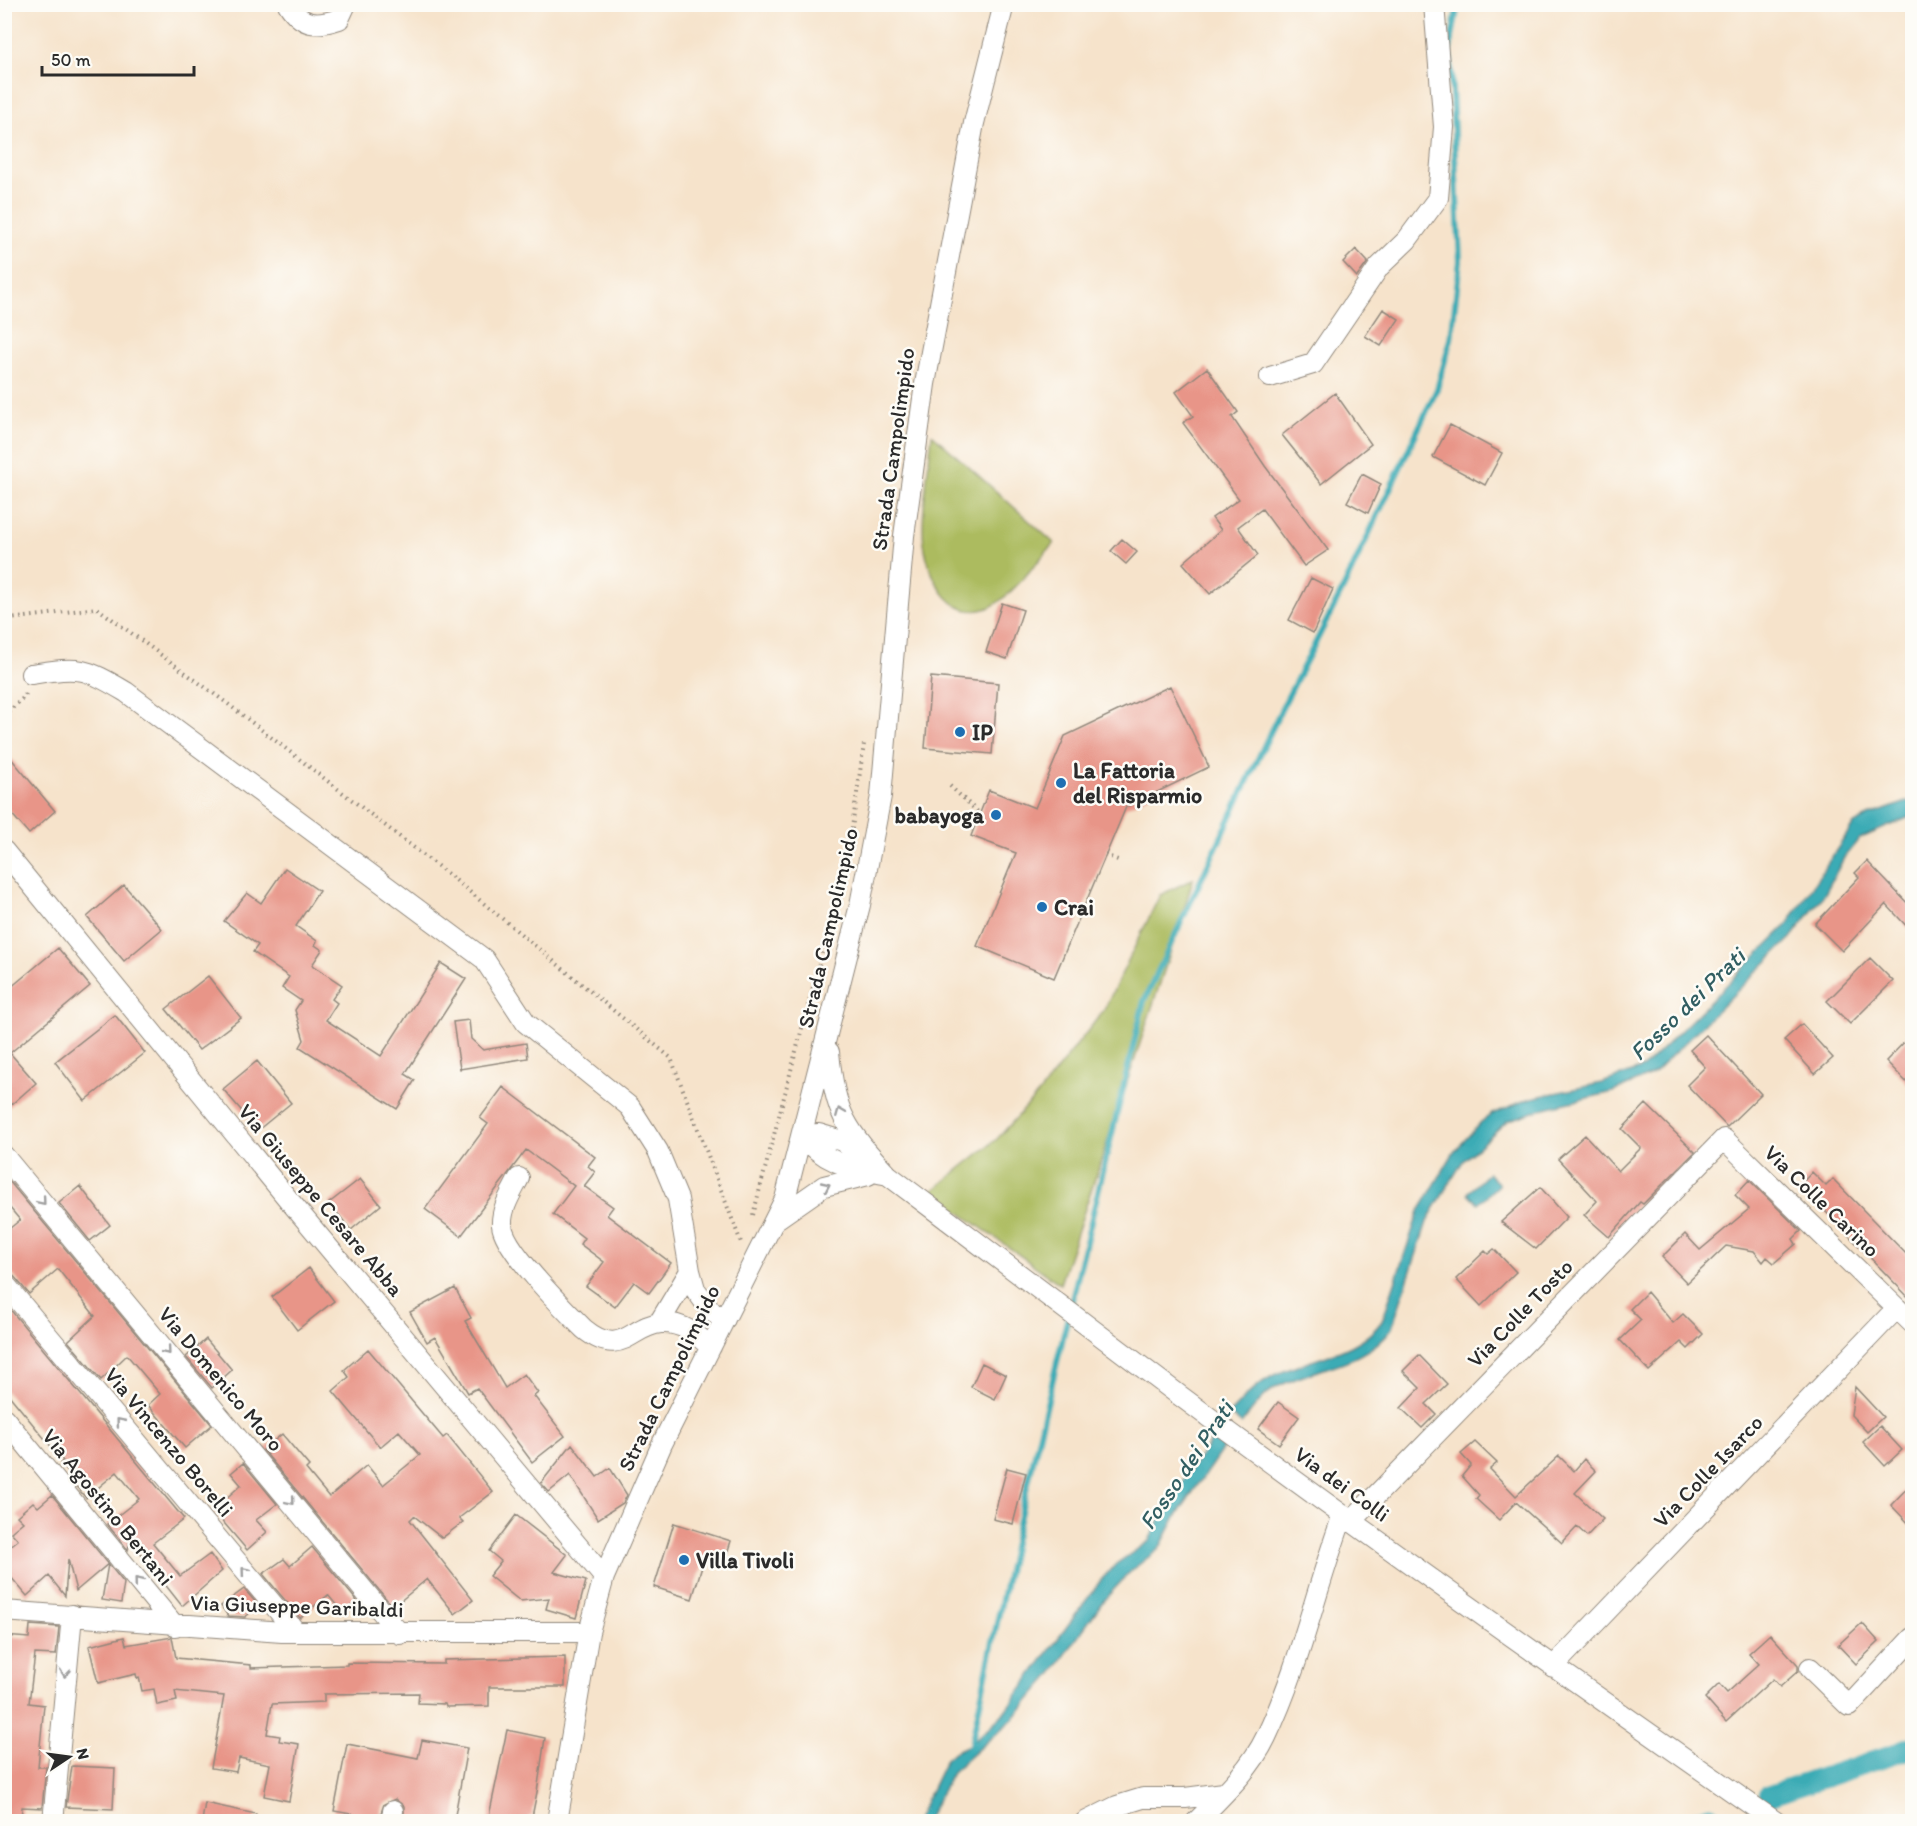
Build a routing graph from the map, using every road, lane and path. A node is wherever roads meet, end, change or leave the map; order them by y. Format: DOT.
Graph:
graph roads {
  1 [pos="288,4"];
  2 [pos="346,4"];
  3 [pos="1004,4"];
  4 [pos="1434,4"];
  5 [pos="1269,377"];
  6 [pos="4,614"];
  7 [pos="31,674"];
  8 [pos="4,717"];
  9 [pos="864,742"];
  10 [pos="950,786"];
  11 [pos="980,814"];
  12 [pos="851,836"];
  13 [pos="850,848"];
  14 [pos="4,851"];
  15 [pos="1105,855"];
  16 [pos="1118,860"];
  17 [pos="828,1038"];
  18 [pos="803,1135"];
  19 [pos="1724,1139"];
  20 [pos="4,1156"];
  21 [pos="888,1174"];
  22 [pos="519,1178"];
  23 [pos="753,1216"];
  24 [pos="777,1218"];
  25 [pos="747,1239"];
  26 [pos="690,1271"];
  27 [pos="4,1283"];
  28 [pos="1897,1308"];
  29 [pos="725,1319"];
  30 [pos="659,1323"];
  31 [pos="1912,1323"];
  32 [pos="711,1347"];
  33 [pos="4,1418"];
  34 [pos="1347,1518"];
  35 [pos="604,1577"];
  36 [pos="4,1611"];
  37 [pos="72,1615"];
  38 [pos="175,1626"];
  39 [pos="296,1632"];
  40 [pos="589,1632"];
  41 [pos="400,1634"];
  42 [pos="1912,1638"];
  43 [pos="1553,1667"];
  44 [pos="1810,1668"];
  45 [pos="1224,1793"];
  46 [pos="53,1821"];
  47 [pos="557,1821"];
  48 [pos="1085,1821"];
  49 [pos="1196,1821"];
  50 [pos="1776,1821"];
  1 -- 2 [label="street"];
  3 -- 17 [label="street, Strada Campolimpido"];
  4 -- 5 [label="street"];
  6 -- 25 [label="path"];
  7 -- 8 [label="path"];
  7 -- 26 [label="street"];
  9 -- 12 [label="path"];
  10 -- 11 [label="path"];
  13 -- 23 [label="path"];
  14 -- 35 [label="street, Via Giuseppe Cesare Abba"];
  15 -- 16 [label="path"];
  17 -- 18 [label="street, Strada Campolimpido"];
  21 -- 17 [label="street, Via dei Colli, one-way"];
  18 -- 21 [label="street, Via dei Colli"];
  18 -- 24 [label="street, Strada Campolimpido"];
  19 -- 28 [label="street, Via Colle Carino"];
  19 -- 34 [label="street, Via Colle Tosto"];
  20 -- 41 [label="street, Via Domenico Moro, one-way"];
  24 -- 21 [label="street, one-way"];
  21 -- 34 [label="street, Via dei Colli"];
  22 -- 30 [label="street"];
  24 -- 29 [label="street, Strada Campolimpido"];
  26 -- 29 [label="street"];
  26 -- 30 [label="street"];
  39 -- 27 [label="street, Via Vincenzo Borelli, one-way"];
  28 -- 31 [label="street, Via Colle Carino"];
  28 -- 43 [label="street, Via Colle Isarco"];
  29 -- 32 [label="street, Strada Campolimpido"];
  30 -- 32 [label="street"];
  32 -- 35 [label="street, Strada Campolimpido"];
  38 -- 33 [label="street, Via Agostino Bertani, one-way"];
  34 -- 43 [label="street, Via dei Colli"];
  34 -- 45 [label="street"];
  35 -- 40 [label="street, Strada Campolimpido"];
  36 -- 37 [label="street, Via Giuseppe Garibaldi"];
  37 -- 38 [label="street, Via Giuseppe Garibaldi"];
  37 -- 46 [label="street, one-way"];
  38 -- 39 [label="street, Via Giuseppe Garibaldi"];
  39 -- 41 [label="street, Via Giuseppe Garibaldi"];
  40 -- 41 [label="street, Via Giuseppe Garibaldi"];
  40 -- 47 [label="street, Strada Campolimpido"];
  42 -- 44 [label="street"];
  43 -- 50 [label="street, Via dei Colli"];
  45 -- 48 [label="street"];
  45 -- 49 [label="street"];
}
